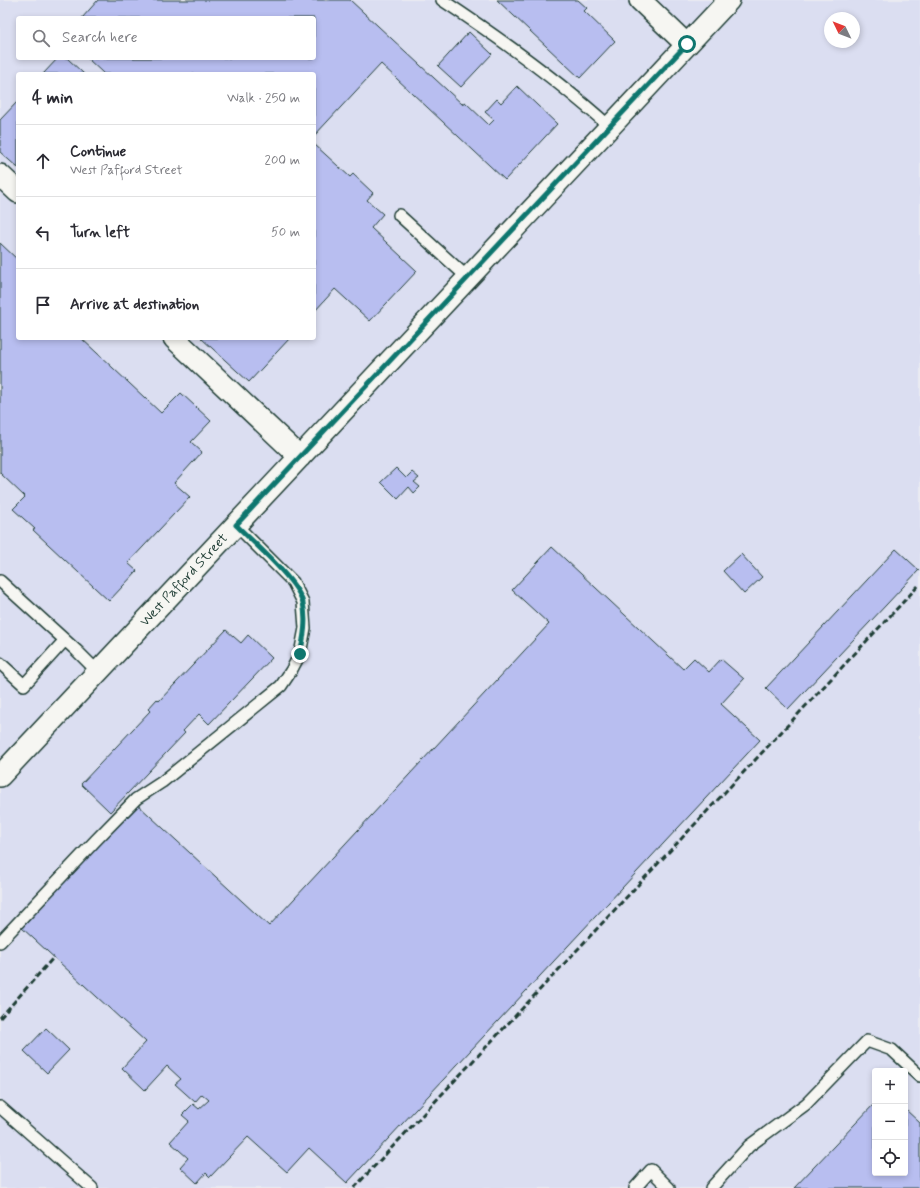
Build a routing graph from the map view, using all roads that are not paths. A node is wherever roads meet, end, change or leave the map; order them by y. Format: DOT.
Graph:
graph roads {
  1 [pos="442,0"];
  2 [pos="640,0"];
  3 [pos="729,0"];
  4 [pos="687,44"];
  5 [pos="610,127"];
  6 [pos="0,175"];
  7 [pos="16,190"];
  8 [pos="399,215"];
  9 [pos="468,278"];
  10 [pos="176,340"];
  11 [pos="300,457"];
  12 [pos="236,525"];
  13 [pos="0,581"];
  14 [pos="65,640"];
  15 [pos="0,663"];
  16 [pos="98,672"];
  17 [pos="0,776"];
  18 [pos="0,942"];
  19 [pos="920,1076"];
  20 [pos="0,1107"];
  21 [pos="92,1188"];
  22 [pos="635,1188"];
  23 [pos="669,1188"];
  24 [pos="711,1188"];
  1 -- 5 [label="lane"];
  2 -- 4 [label="street"];
  3 -- 4 [label="street, West Pafford Street"];
  4 -- 5 [label="street, West Pafford Street"];
  5 -- 9 [label="street, West Pafford Street"];
  6 -- 7 [label="street"];
  8 -- 9 [label="lane"];
  9 -- 11 [label="street, West Pafford Street"];
  10 -- 11 [label="street"];
  11 -- 12 [label="street, West Pafford Street"];
  12 -- 16 [label="street, West Pafford Street"];
  12 -- 18 [label="lane"];
  13 -- 14 [label="lane"];
  14 -- 15 [label="lane"];
  14 -- 16 [label="lane"];
  16 -- 17 [label="street, West Pafford Street"];
  19 -- 24 [label="lane"];
  20 -- 21 [label="lane"];
  22 -- 23 [label="lane"];
}
